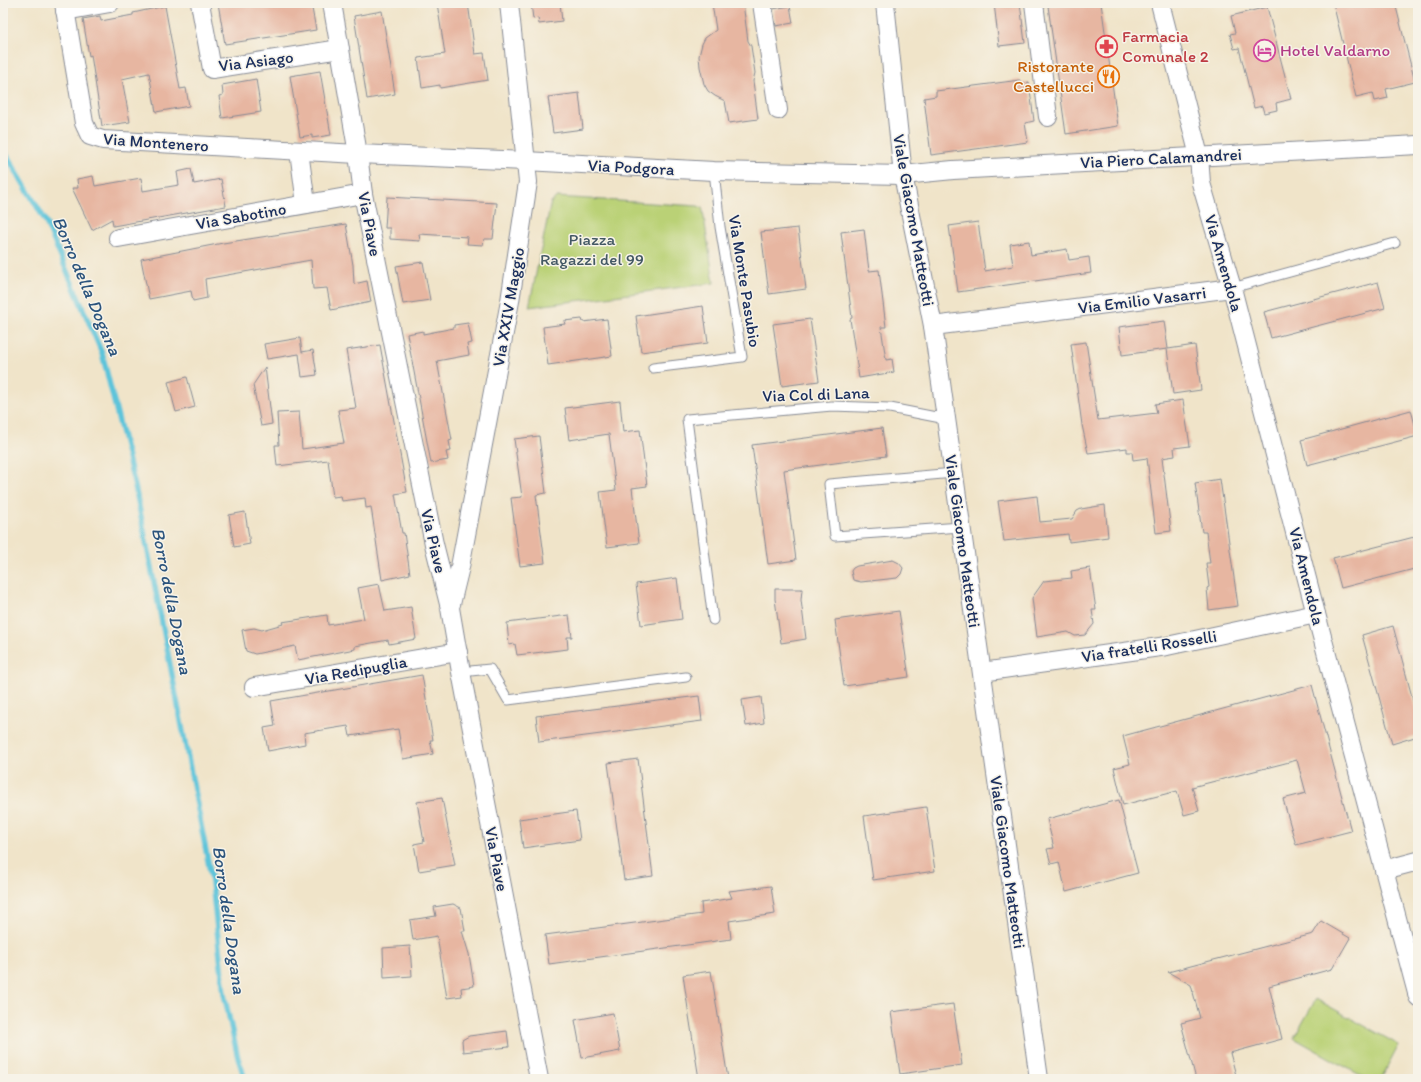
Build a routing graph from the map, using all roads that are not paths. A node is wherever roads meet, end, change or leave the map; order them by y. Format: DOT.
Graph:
graph roads {
  1 [pos="110,3"];
  2 [pos="200,3"];
  3 [pos="332,3"];
  4 [pos="509,3"];
  5 [pos="762,3"];
  6 [pos="885,3"];
  7 [pos="1034,3"];
  8 [pos="1160,3"];
  9 [pos="65,7"];
  10 [pos="340,49"];
  11 [pos="778,110"];
  12 [pos="1048,117"];
  13 [pos="1418,145"];
  14 [pos="300,151"];
  15 [pos="358,154"];
  16 [pos="1198,156"];
  17 [pos="525,161"];
  18 [pos="714,171"];
  19 [pos="903,175"];
  20 [pos="363,194"];
  21 [pos="306,204"];
  22 [pos="118,238"];
  23 [pos="1395,243"];
  24 [pos="1232,288"];
  25 [pos="933,326"];
  26 [pos="653,368"];
  27 [pos="946,419"];
  28 [pos="954,473"];
  29 [pos="961,527"];
  30 [pos="450,608"];
  31 [pos="1316,614"];
  32 [pos="713,620"];
  33 [pos="458,652"];
  34 [pos="461,672"];
  35 [pos="982,672"];
  36 [pos="686,677"];
  37 [pos="254,687"];
  38 [pos="1418,861"];
  39 [pos="1384,870"];
  40 [pos="1418,997"];
  41 [pos="539,1079"];
  42 [pos="1039,1079"];
  1 -- 9 [label="street"];
  2 -- 10 [label="street, Via Asiago"];
  3 -- 10 [label="street, Via Piave"];
  4 -- 17 [label="street, Via XXIV Maggio"];
  5 -- 11 [label="street"];
  6 -- 19 [label="street, Viale Giacomo Matteotti"];
  7 -- 12 [label="street"];
  8 -- 16 [label="street, Via Amendola"];
  9 -- 14 [label="street, Via Montenero"];
  10 -- 15 [label="street, Via Piave"];
  13 -- 16 [label="street, Via Piero Calamandrei"];
  14 -- 15 [label="street, Via Montenero"];
  14 -- 21 [label="street"];
  15 -- 17 [label="street, Via Podgora"];
  15 -- 20 [label="street, Via Piave"];
  16 -- 19 [label="street, Via Piero Calamandrei"];
  16 -- 24 [label="street, Via Amendola"];
  17 -- 18 [label="street, Via Podgora"];
  17 -- 30 [label="street, Via XXIV Maggio"];
  18 -- 19 [label="street, Via Podgora"];
  18 -- 26 [label="lane, Via Monte Pasubio"];
  19 -- 25 [label="street, Viale Giacomo Matteotti"];
  20 -- 21 [label="street, Via Sabotino"];
  20 -- 30 [label="street, Via Piave"];
  21 -- 22 [label="street, Via Sabotino"];
  23 -- 24 [label="lane, Via Emilio Vasarri"];
  24 -- 25 [label="street, Via Emilio Vasarri"];
  24 -- 31 [label="street, Via Amendola"];
  25 -- 27 [label="street, Viale Giacomo Matteotti"];
  27 -- 28 [label="street, Viale Giacomo Matteotti"];
  27 -- 32 [label="lane, Via Col di Lana"];
  28 -- 29 [label="street, Viale Giacomo Matteotti"];
  28 -- 29 [label="lane"];
  29 -- 35 [label="street, Viale Giacomo Matteotti"];
  30 -- 33 [label="street, Via Piave"];
  31 -- 35 [label="street, Via fratelli Rosselli"];
  31 -- 39 [label="street, Via Amendola"];
  33 -- 34 [label="street, Via Piave"];
  33 -- 37 [label="street, Via Redipuglia"];
  34 -- 36 [label="lane"];
  34 -- 41 [label="street, Via Piave"];
  35 -- 42 [label="street, Viale Giacomo Matteotti"];
  38 -- 39 [label="street"];
  39 -- 40 [label="street, Via Amendola"];
}
